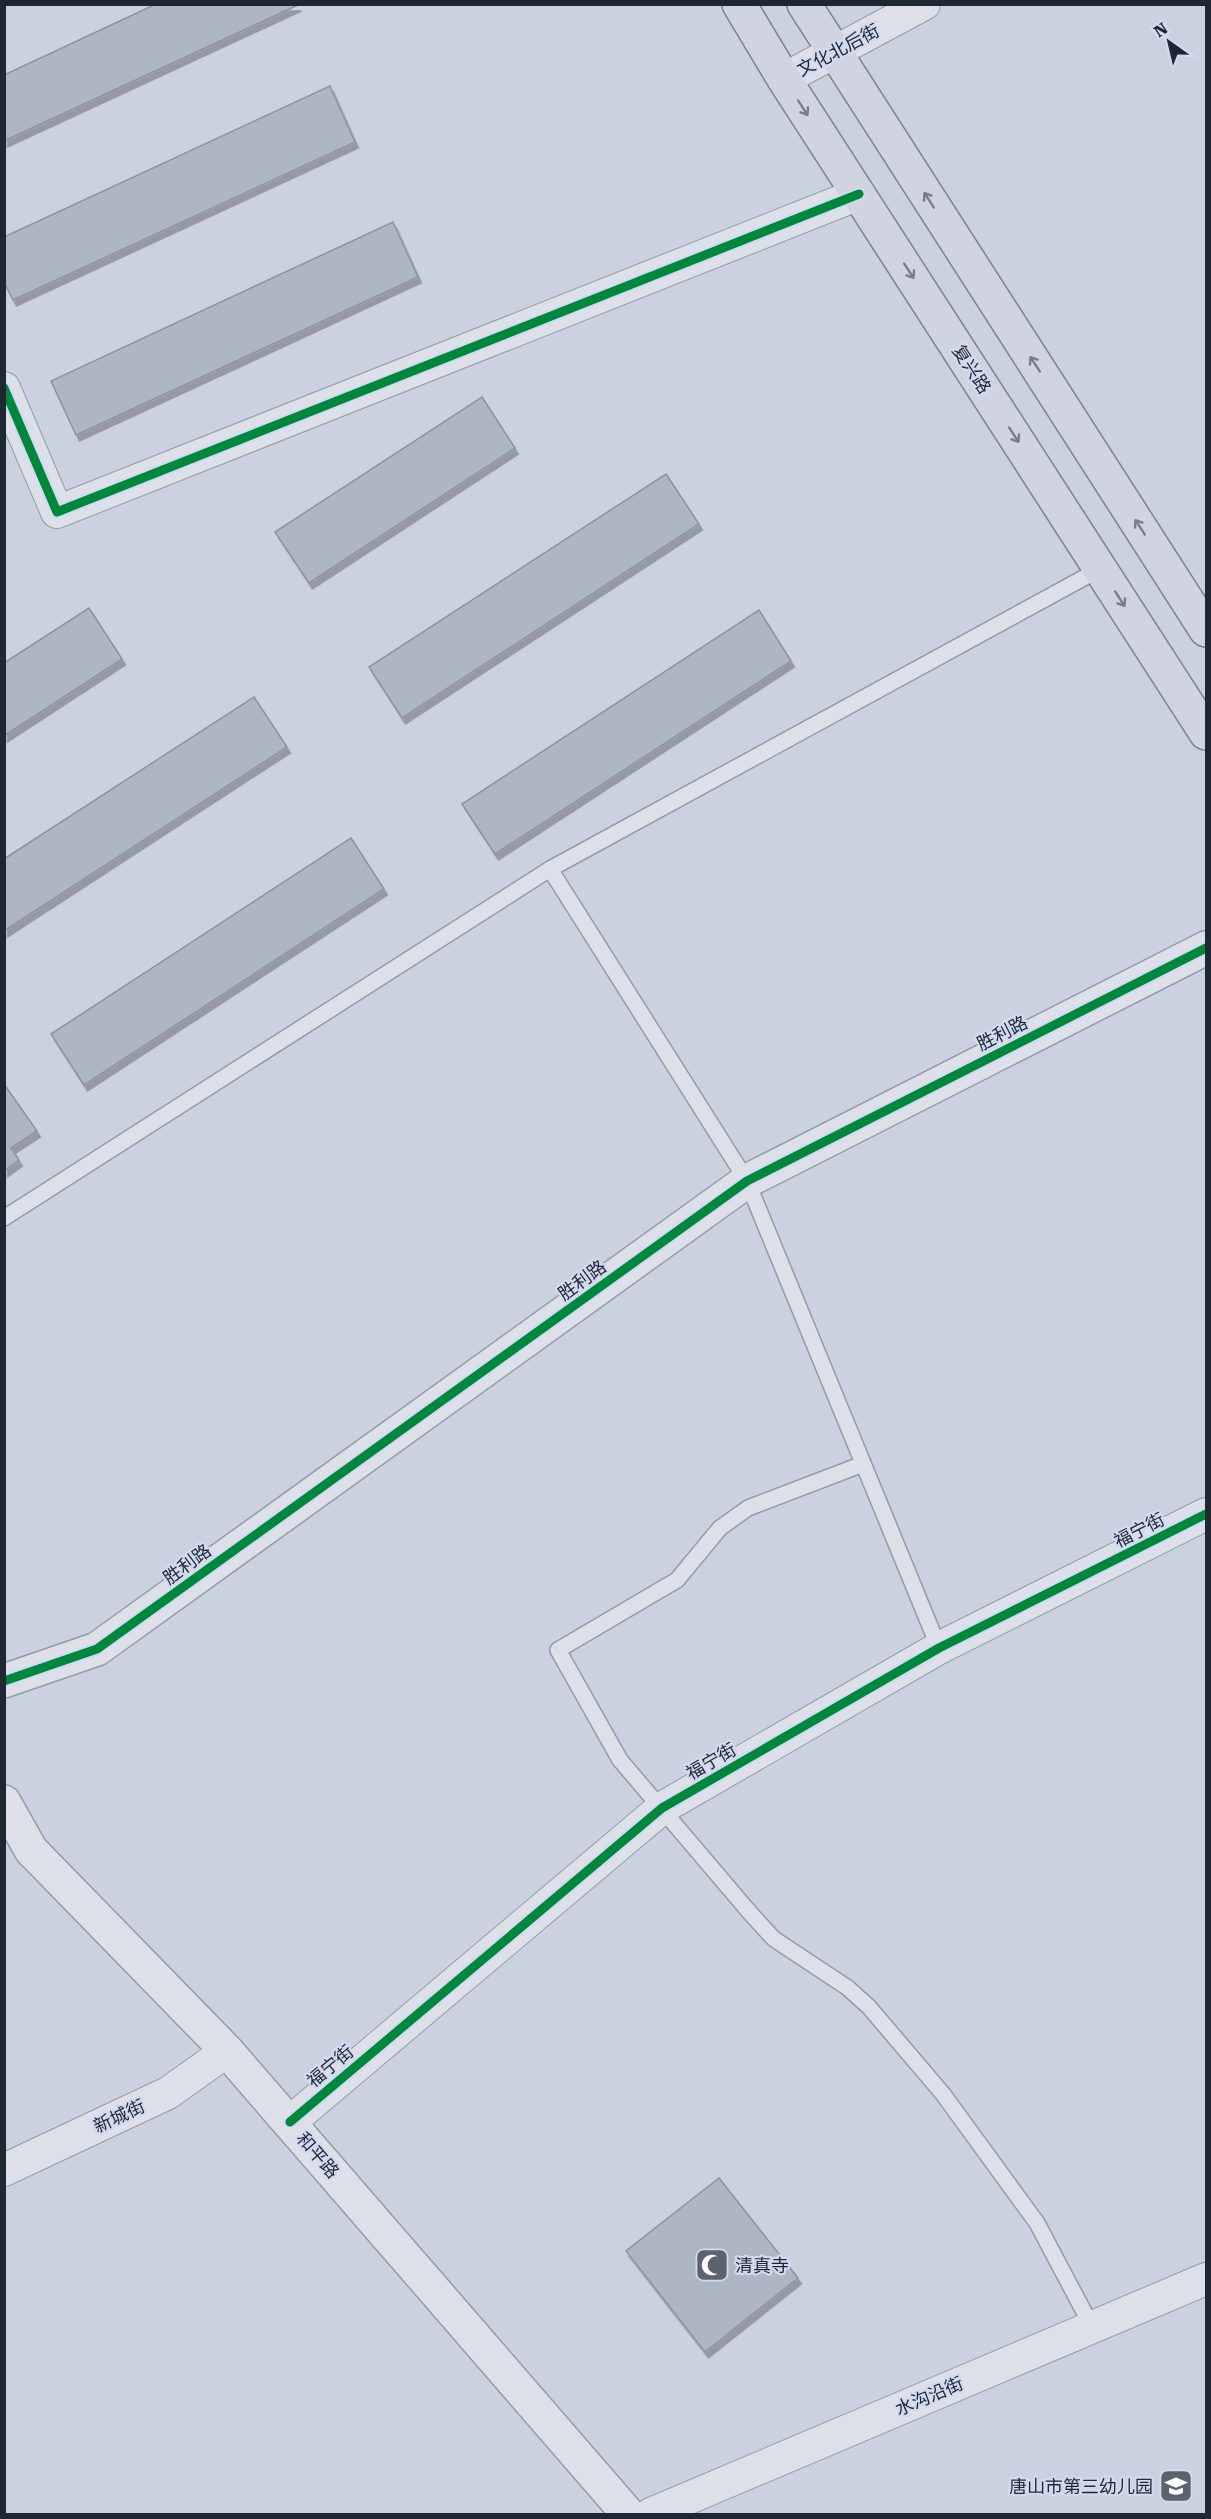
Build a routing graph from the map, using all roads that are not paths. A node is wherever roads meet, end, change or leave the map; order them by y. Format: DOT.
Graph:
graph roads {
  1 [pos="739,4"];
  2 [pos="804,4"];
  3 [pos="924,4"];
  4 [pos="834,53"];
  5 [pos="784,79"];
  6 [pos="859,194"];
  7 [pos="4,388"];
  8 [pos="1100,569"];
  9 [pos="1206,630"];
  10 [pos="1206,733"];
  11 [pos="550,868"];
  12 [pos="1206,948"];
  13 [pos="747,1181"];
  14 [pos="4,1218"];
  15 [pos="863,1464"];
  16 [pos="1206,1514"];
  17 [pos="939,1648"];
  18 [pos="4,1682"];
  19 [pos="4,1802"];
  20 [pos="662,1808"];
  21 [pos="227,2051"];
  22 [pos="290,2122"];
  23 [pos="4,2170"];
  24 [pos="1206,2279"];
  25 [pos="1092,2327"];
  26 [pos="628,2514"];
  27 [pos="651,2514"];
  1 -- 5 [label="main road, 复兴路"];
  2 -- 4 [label="main road"];
  3 -- 4 [label="street, 文化北后街"];
  4 -- 5 [label="street, 文化北后街"];
  9 -- 4 [label="main road, one-way"];
  5 -- 6 [label="main road, 复兴路, one-way"];
  6 -- 7 [label="street"];
  6 -- 8 [label="main road, 复兴路, one-way"];
  8 -- 10 [label="main road, 复兴路, one-way"];
  8 -- 11 [label="lane"];
  11 -- 13 [label="lane"];
  11 -- 14 [label="lane"];
  12 -- 13 [label="street, 胜利路"];
  13 -- 15 [label="lane"];
  13 -- 18 [label="street, 胜利路"];
  15 -- 17 [label="lane"];
  15 -- 20 [label="lane"];
  16 -- 17 [label="street, 福宁街"];
  17 -- 20 [label="street, 福宁街"];
  19 -- 21 [label="street, 和平路"];
  20 -- 22 [label="street, 福宁街"];
  20 -- 25 [label="lane"];
  21 -- 22 [label="street, 和平路"];
  21 -- 23 [label="street, 新城街"];
  22 -- 26 [label="street, 和平路"];
  24 -- 25 [label="street, 水沟沿街"];
  25 -- 27 [label="street, 水沟沿街"];
}
